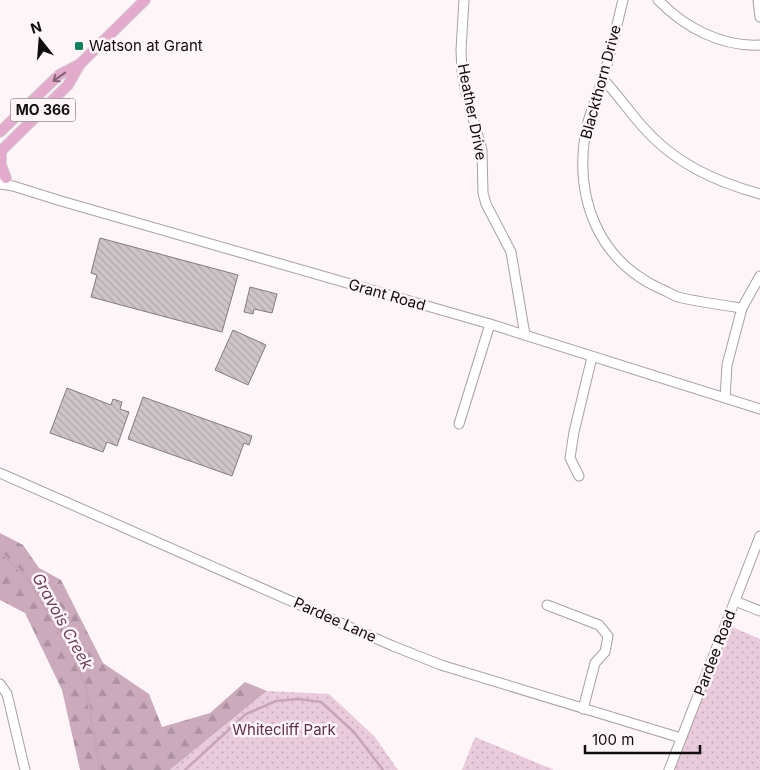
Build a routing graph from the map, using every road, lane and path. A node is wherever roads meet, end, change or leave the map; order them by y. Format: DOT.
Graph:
graph roads {
  1 [pos="145,0"];
  2 [pos="464,0"];
  3 [pos="623,0"];
  4 [pos="658,0"];
  5 [pos="758,0"];
  6 [pos="760,17"];
  7 [pos="760,45"];
  8 [pos="80,64"];
  9 [pos="603,79"];
  10 [pos="0,132"];
  11 [pos="0,152"];
  12 [pos="3,182"];
  13 [pos="760,194"];
  14 [pos="760,276"];
  15 [pos="742,308"];
  16 [pos="490,324"];
  17 [pos="525,335"];
  18 [pos="592,357"];
  19 [pos="724,398"];
  20 [pos="760,409"];
  21 [pos="459,424"];
  22 [pos="0,473"];
  23 [pos="579,476"];
  24 [pos="760,536"];
  25 [pos="757,550"];
  26 [pos="736,601"];
  27 [pos="547,605"];
  28 [pos="760,612"];
  29 [pos="0,684"];
  30 [pos="583,709"];
  31 [pos="681,738"];
  32 [pos="25,770"];
  33 [pos="669,770"];
  1 -- 8 [label="main road, MO 366"];
  2 -- 17 [label="street, Heather Drive"];
  3 -- 9 [label="street, Blackthorn Drive"];
  4 -- 7 [label="street"];
  5 -- 6 [label="street"];
  8 -- 10 [label="main road, MO 366, one-way"];
  8 -- 11 [label="main road, MO 366"];
  9 -- 13 [label="street"];
  9 -- 15 [label="street, Blackthorn Drive"];
  11 -- 12 [label="main road"];
  12 -- 16 [label="street, Grant Road"];
  14 -- 15 [label="street"];
  15 -- 19 [label="street"];
  16 -- 17 [label="street, Grant Road"];
  16 -- 21 [label="street"];
  17 -- 18 [label="street, Grant Road"];
  18 -- 19 [label="street, Grant Road"];
  18 -- 23 [label="street"];
  19 -- 20 [label="street, Grant Road"];
  22 -- 30 [label="street, Pardee Lane"];
  24 -- 25 [label="street, Pardee Road"];
  25 -- 26 [label="street, Pardee Road"];
  26 -- 28 [label="street"];
  26 -- 31 [label="street, Pardee Road"];
  27 -- 30 [label="street"];
  29 -- 32 [label="street"];
  30 -- 31 [label="street, Pardee Lane"];
  31 -- 33 [label="street, Pardee Road"];
}
